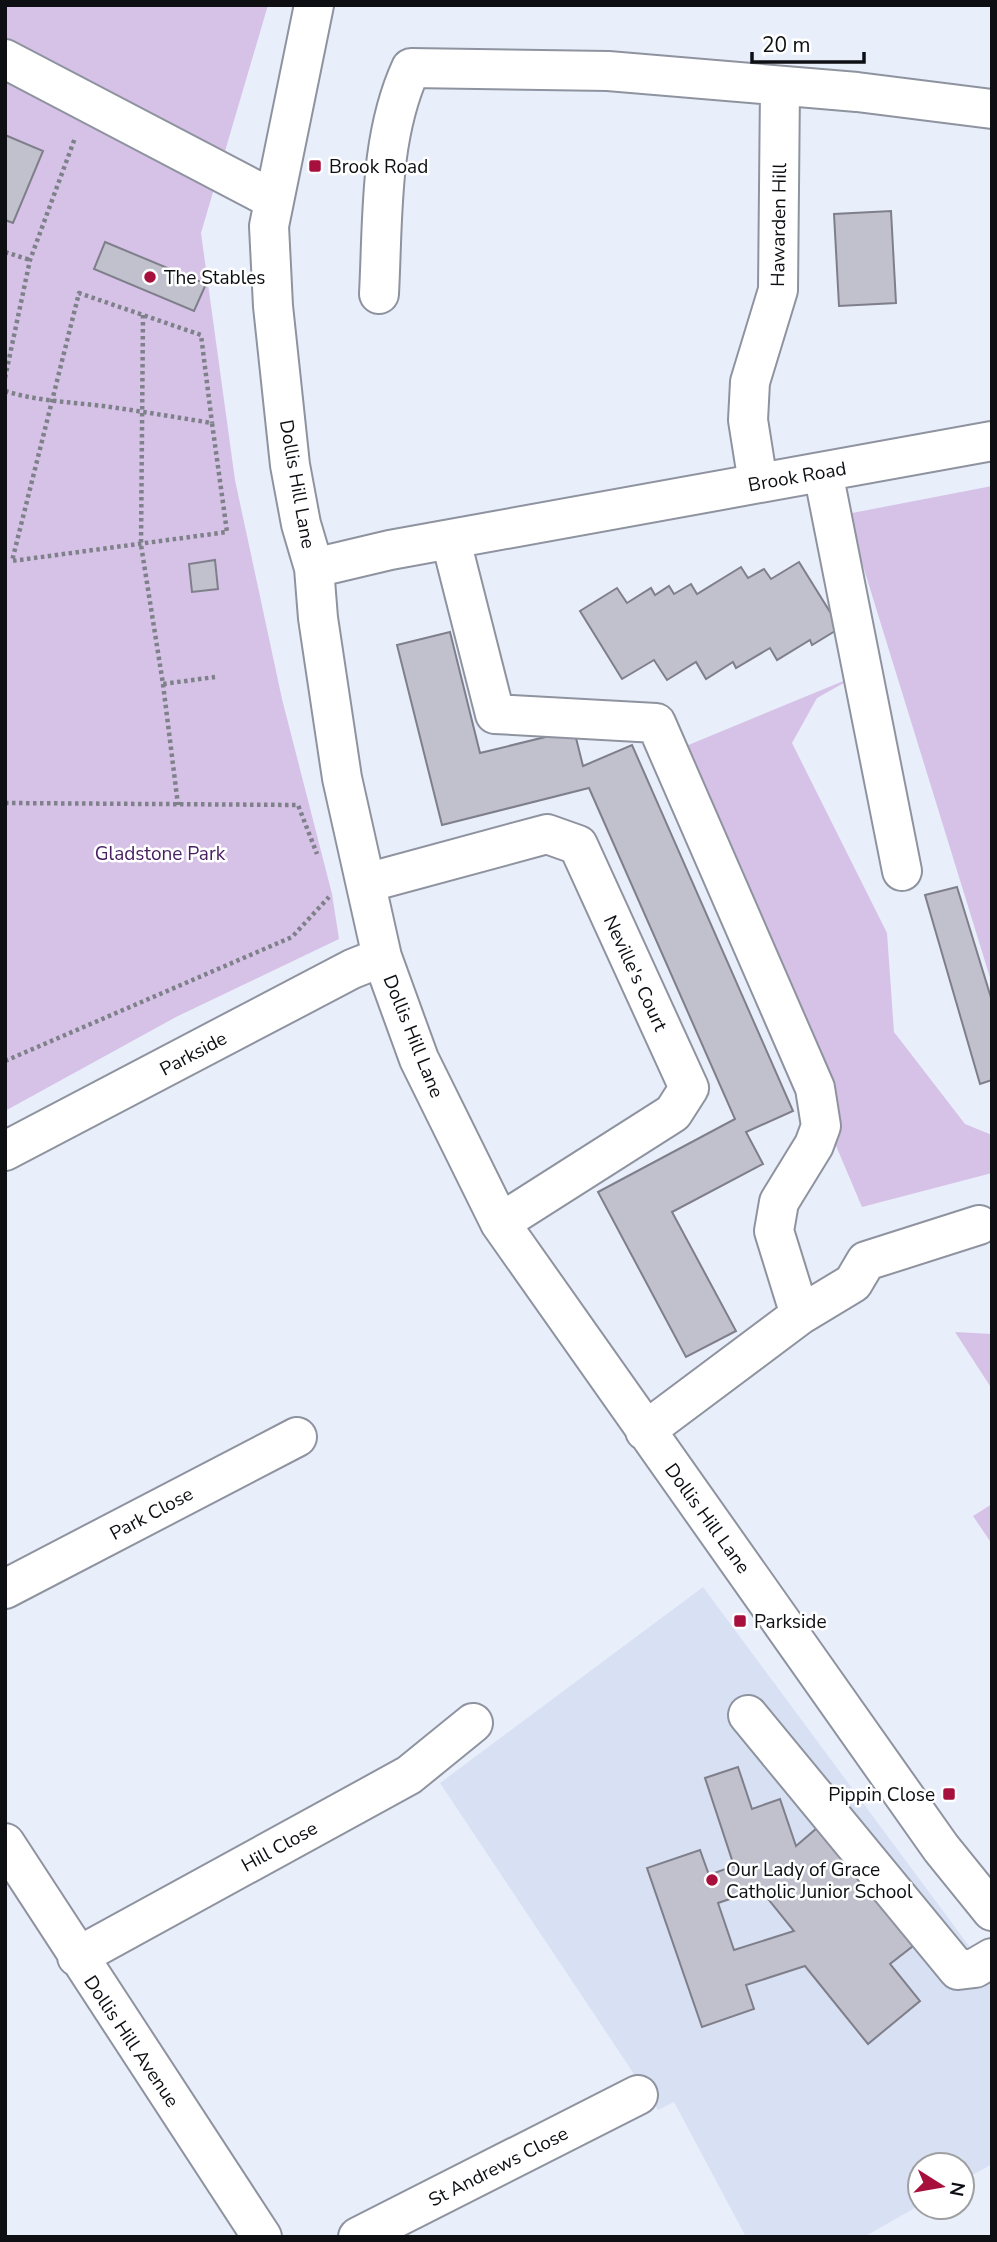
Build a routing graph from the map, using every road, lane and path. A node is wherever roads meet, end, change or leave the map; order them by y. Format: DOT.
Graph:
graph roads {
  1 [pos="314,5"];
  2 [pos="5,58"];
  3 [pos="780,88"];
  4 [pos="88,103"];
  5 [pos="992,110"];
  6 [pos="274,201"];
  7 [pos="5,251"];
  8 [pos="30,260"];
  9 [pos="379,294"];
  10 [pos="143,315"];
  11 [pos="5,378"];
  12 [pos="5,391"];
  13 [pos="50,400"];
  14 [pos="143,411"];
  15 [pos="212,423"];
  16 [pos="992,441"];
  17 [pos="822,472"];
  18 [pos="758,483"];
  19 [pos="451,541"];
  20 [pos="141,545"];
  21 [pos="314,568"];
  22 [pos="215,677"];
  23 [pos="163,684"];
  24 [pos="5,803"];
  25 [pos="178,805"];
  26 [pos="318,856"];
  27 [pos="902,871"];
  28 [pos="349,889"];
  29 [pos="382,957"];
  30 [pos="5,1061"];
  31 [pos="5,1151"];
  32 [pos="500,1223"];
  33 [pos="979,1225"];
  34 [pos="800,1315"];
  35 [pos="645,1431"];
  36 [pos="297,1437"];
  37 [pos="5,1589"];
  38 [pos="748,1715"];
  39 [pos="473,1723"];
  40 [pos="5,1843"];
  41 [pos="992,1911"];
  42 [pos="77,1957"];
  43 [pos="992,1958"];
  44 [pos="638,2095"];
  45 [pos="262,2237"];
  46 [pos="358,2237"];
  1 -- 6 [label="street, Dollis Hill Lane"];
  2 -- 4 [label="street"];
  3 -- 5 [label="street"];
  3 -- 9 [label="street"];
  3 -- 18 [label="street, Hawarden Hill"];
  4 -- 6 [label="street"];
  4 -- 8 [label="path"];
  6 -- 21 [label="street, Dollis Hill Lane"];
  7 -- 8 [label="path"];
  8 -- 11 [label="path"];
  10 -- 13 [label="path"];
  10 -- 14 [label="path"];
  10 -- 15 [label="path"];
  12 -- 13 [label="path"];
  13 -- 14 [label="path"];
  13 -- 20 [label="path"];
  14 -- 15 [label="path"];
  14 -- 20 [label="path"];
  15 -- 20 [label="path"];
  16 -- 17 [label="street, Brook Road"];
  17 -- 18 [label="street, Brook Road"];
  17 -- 27 [label="street"];
  18 -- 19 [label="street, Brook Road"];
  19 -- 21 [label="street, Brook Road"];
  19 -- 34 [label="street"];
  20 -- 23 [label="path"];
  21 -- 28 [label="street, Dollis Hill Lane"];
  22 -- 23 [label="path"];
  23 -- 25 [label="path"];
  24 -- 25 [label="path"];
  25 -- 26 [label="path"];
  28 -- 29 [label="street, Dollis Hill Lane"];
  28 -- 30 [label="path"];
  28 -- 32 [label="street, Neville's Court"];
  29 -- 31 [label="street, Parkside"];
  29 -- 32 [label="street, Dollis Hill Lane"];
  32 -- 35 [label="street, Dollis Hill Lane"];
  33 -- 34 [label="street"];
  34 -- 35 [label="street"];
  35 -- 41 [label="street, Dollis Hill Lane"];
  36 -- 37 [label="street, Park Close"];
  38 -- 43 [label="street"];
  39 -- 42 [label="street, Hill Close"];
  40 -- 42 [label="street, Dollis Hill Avenue"];
  42 -- 45 [label="street, Dollis Hill Avenue"];
  44 -- 46 [label="street, St Andrews Close"];
}
